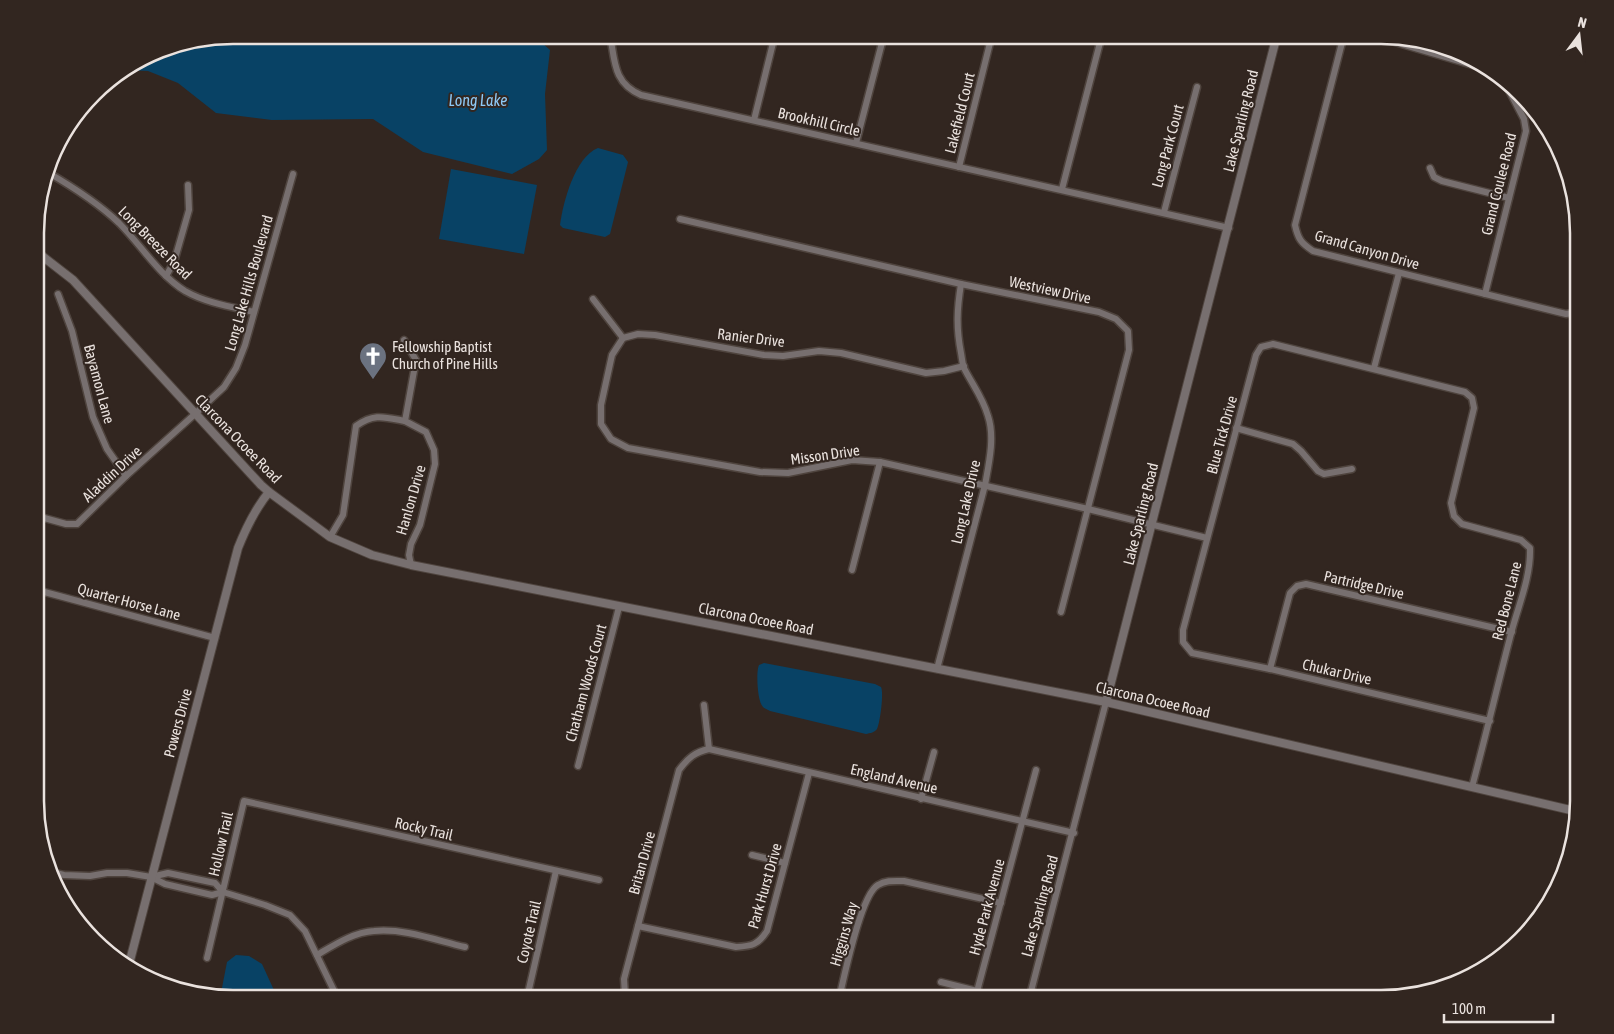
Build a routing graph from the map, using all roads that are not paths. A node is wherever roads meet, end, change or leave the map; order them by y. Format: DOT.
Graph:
graph roads {
  1 [pos="612,44"];
  2 [pos="773,44"];
  3 [pos="882,44"];
  4 [pos="990,44"];
  5 [pos="1100,44"];
  6 [pos="1275,44"];
  7 [pos="1342,44"];
  8 [pos="1404,45"];
  9 [pos="1463,62"];
  10 [pos="1197,87"];
  11 [pos="1512,96"];
  12 [pos="754,120"];
  13 [pos="856,143"];
  14 [pos="959,167"];
  15 [pos="1430,168"];
  16 [pos="293,174"];
  17 [pos="53,176"];
  18 [pos="188,185"];
  19 [pos="1062,189"];
  20 [pos="1509,198"];
  21 [pos="1164,212"];
  22 [pos="680,219"];
  23 [pos="1229,228"];
  24 [pos="44,257"];
  25 [pos="1399,273"];
  26 [pos="166,276"];
  27 [pos="961,284"];
  28 [pos="58,294"];
  29 [pos="1485,294"];
  30 [pos="593,299"];
  31 [pos="254,312"];
  32 [pos="1570,313"];
  33 [pos="624,338"];
  34 [pos="404,340"];
  35 [pos="964,366"];
  36 [pos="1374,368"];
  37 [pos="195,414"];
  38 [pos="405,421"];
  39 [pos="1236,428"];
  40 [pos="880,462"];
  41 [pos="1352,469"];
  42 [pos="126,476"];
  43 [pos="985,485"];
  44 [pos="269,492"];
  45 [pos="1088,509"];
  46 [pos="44,518"];
  47 [pos="1152,525"];
  48 [pos="330,537"];
  49 [pos="1207,538"];
  50 [pos="411,565"];
  51 [pos="852,570"];
  52 [pos="44,592"];
  53 [pos="619,606"];
  54 [pos="1062,612"];
  55 [pos="1512,632"];
  56 [pos="215,638"];
  57 [pos="1183,642"];
  58 [pos="937,669"];
  59 [pos="1270,669"];
  60 [pos="1106,702"];
  61 [pos="704,705"];
  62 [pos="1490,721"];
  63 [pos="709,749"];
  64 [pos="934,752"];
  65 [pos="578,766"];
  66 [pos="1036,770"];
  67 [pos="809,772"];
  68 [pos="1472,787"];
  69 [pos="921,799"];
  70 [pos="244,801"];
  71 [pos="1570,810"];
  72 [pos="1024,822"];
  73 [pos="1074,833"];
  74 [pos="752,855"];
  75 [pos="785,863"];
  76 [pos="556,871"];
  77 [pos="58,874"];
  78 [pos="151,877"];
  79 [pos="600,880"];
  80 [pos="223,892"];
  81 [pos="1001,903"];
  82 [pos="638,926"];
  83 [pos="465,947"];
  84 [pos="317,954"];
  85 [pos="207,958"];
  86 [pos="130,960"];
  87 [pos="941,982"];
  88 [pos="334,990"];
  89 [pos="529,990"];
  90 [pos="625,990"];
  91 [pos="841,990"];
  92 [pos="973,990"];
  93 [pos="977,990"];
  94 [pos="1031,990"];
  1 -- 12 [label="street, Brookhill Circle"];
  2 -- 12 [label="street"];
  3 -- 13 [label="street"];
  4 -- 14 [label="street, Lakefield Court"];
  5 -- 19 [label="street"];
  6 -- 23 [label="street, Lake Sparling Road"];
  7 -- 25 [label="street, Grand Canyon Drive"];
  8 -- 9 [label="street"];
  10 -- 21 [label="street, Long Park Court"];
  11 -- 20 [label="street, Grand Coulee Road"];
  12 -- 13 [label="street, Brookhill Circle"];
  13 -- 14 [label="street, Brookhill Circle"];
  14 -- 19 [label="street, Brookhill Circle"];
  15 -- 20 [label="street"];
  16 -- 31 [label="street, Long Lake Hills Boulevard"];
  17 -- 26 [label="street, Long Breeze Road"];
  18 -- 26 [label="street"];
  19 -- 21 [label="street, Brookhill Circle"];
  20 -- 29 [label="street, Grand Coulee Road"];
  21 -- 23 [label="street, Brookhill Circle"];
  22 -- 27 [label="street, Westview Drive"];
  23 -- 47 [label="street, Lake Sparling Road"];
  24 -- 37 [label="street, Clarcona Ocoee Road"];
  25 -- 29 [label="street, Grand Canyon Drive"];
  25 -- 36 [label="street"];
  26 -- 31 [label="street, Long Breeze Road"];
  27 -- 35 [label="street, Long Lake Drive"];
  27 -- 45 [label="street, Westview Drive"];
  28 -- 42 [label="street, Bayamon Lane"];
  29 -- 32 [label="street, Grand Canyon Drive"];
  30 -- 33 [label="street"];
  31 -- 37 [label="street, Long Lake Hills Boulevard"];
  33 -- 35 [label="street, Ranier Drive"];
  33 -- 40 [label="street, Misson Drive"];
  34 -- 38 [label="street"];
  35 -- 43 [label="street, Long Lake Drive"];
  36 -- 39 [label="street, Blue Tick Drive"];
  36 -- 55 [label="street, Red Bone Lane"];
  37 -- 42 [label="street, Aladdin Drive"];
  37 -- 44 [label="street, Clarcona Ocoee Road"];
  38 -- 48 [label="street"];
  38 -- 50 [label="street, Hanlon Drive"];
  39 -- 41 [label="street"];
  39 -- 49 [label="street, Blue Tick Drive"];
  40 -- 43 [label="street, Misson Drive"];
  40 -- 51 [label="street"];
  42 -- 46 [label="street, Aladdin Drive"];
  43 -- 45 [label="street, Misson Drive"];
  43 -- 58 [label="street, Long Lake Drive"];
  44 -- 48 [label="street, Clarcona Ocoee Road"];
  44 -- 56 [label="street, Powers Drive"];
  45 -- 47 [label="street, Misson Drive"];
  45 -- 54 [label="street, Westview Drive"];
  47 -- 49 [label="street, Misson Drive"];
  47 -- 60 [label="street, Lake Sparling Road"];
  48 -- 50 [label="street, Clarcona Ocoee Road"];
  49 -- 57 [label="street, Blue Tick Drive"];
  50 -- 53 [label="street, Clarcona Ocoee Road"];
  52 -- 56 [label="street, Quarter Horse Lane"];
  53 -- 58 [label="street, Clarcona Ocoee Road"];
  53 -- 65 [label="street, Chatham Woods Court"];
  55 -- 59 [label="street, Partridge Drive"];
  55 -- 62 [label="street, Red Bone Lane"];
  56 -- 78 [label="street, Powers Drive"];
  57 -- 59 [label="street, Chukar Drive"];
  58 -- 60 [label="street, Clarcona Ocoee Road"];
  59 -- 62 [label="street, Chukar Drive"];
  60 -- 68 [label="street, Clarcona Ocoee Road"];
  60 -- 73 [label="street, Lake Sparling Road"];
  61 -- 63 [label="street"];
  62 -- 68 [label="street, Red Bone Lane"];
  63 -- 67 [label="street, England Avenue"];
  63 -- 82 [label="street, Britan Drive"];
  64 -- 69 [label="street"];
  66 -- 72 [label="street, Hyde Park Avenue"];
  67 -- 69 [label="street, England Avenue"];
  67 -- 75 [label="street, Park Hurst Drive"];
  68 -- 71 [label="street, Clarcona Ocoee Road"];
  69 -- 72 [label="street, England Avenue"];
  70 -- 76 [label="street, Rocky Trail"];
  70 -- 80 [label="street, Hollow Trail"];
  72 -- 73 [label="street, England Avenue"];
  72 -- 81 [label="street, Hyde Park Avenue"];
  73 -- 94 [label="street, Lake Sparling Road"];
  74 -- 75 [label="street"];
  75 -- 82 [label="street, Park Hurst Drive"];
  76 -- 79 [label="street, Rocky Trail"];
  76 -- 89 [label="street, Coyote Trail"];
  77 -- 78 [label="street"];
  78 -- 80 [label="street"];
  78 -- 80 [label="street"];
  78 -- 86 [label="street, Powers Drive"];
  80 -- 84 [label="street"];
  80 -- 85 [label="street, Hollow Trail"];
  81 -- 91 [label="street, Higgins Way"];
  81 -- 93 [label="street, Hyde Park Avenue"];
  82 -- 90 [label="street, Britan Drive"];
  83 -- 84 [label="street"];
  84 -- 88 [label="street"];
  87 -- 92 [label="street"];
}
